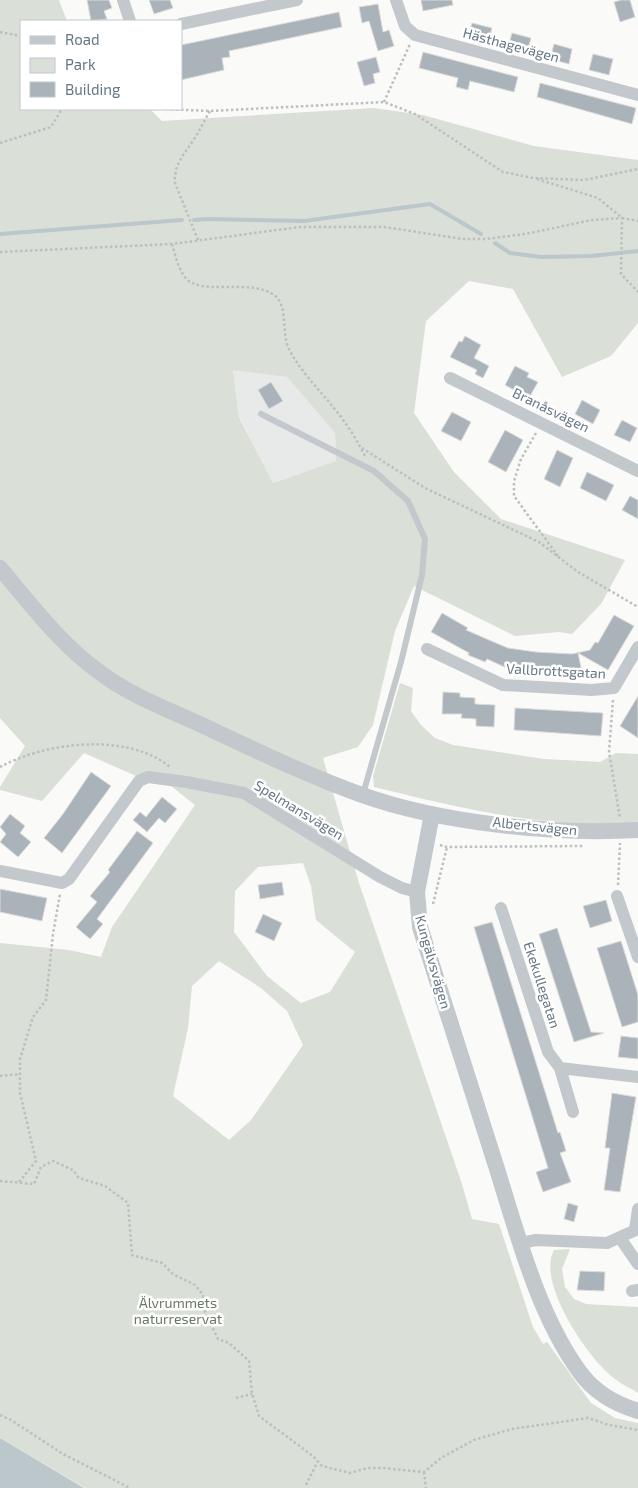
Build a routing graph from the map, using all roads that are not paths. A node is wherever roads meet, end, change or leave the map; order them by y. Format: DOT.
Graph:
graph roads {
  1 [pos="123,0"];
  2 [pos="297,0"];
  3 [pos="396,0"];
  4 [pos="267,3"];
  5 [pos="130,20"];
  6 [pos="182,24"];
  7 [pos="638,95"];
  8 [pos="450,378"];
  9 [pos="261,414"];
  10 [pos="638,471"];
  11 [pos="0,568"];
  12 [pos="638,647"];
  13 [pos="427,649"];
  14 [pos="362,795"];
  15 [pos="432,814"];
  16 [pos="624,838"];
  17 [pos="0,871"];
  18 [pos="417,892"];
  19 [pos="618,896"];
  20 [pos="501,908"];
  21 [pos="638,957"];
  22 [pos="560,1068"];
  23 [pos="638,1076"];
  24 [pos="573,1112"];
  25 [pos="638,1209"];
  26 [pos="637,1230"];
  27 [pos="620,1238"];
  28 [pos="521,1243"];
  29 [pos="638,1264"];
  30 [pos="638,1411"];
  1 -- 5 [label="street"];
  2 -- 4 [label="street"];
  3 -- 7 [label="street, Hästhagevägen"];
  4 -- 6 [label="street"];
  8 -- 10 [label="street, Branåsvägen"];
  9 -- 14 [label="lane"];
  11 -- 14 [label="street"];
  12 -- 13 [label="street, Vallbrottsgatan"];
  14 -- 15 [label="street"];
  15 -- 16 [label="street, Albertsvägen"];
  15 -- 18 [label="street, Kungälvsvägen"];
  17 -- 18 [label="street, Spelmansvägen"];
  18 -- 28 [label="street, Kungälvsvägen"];
  19 -- 21 [label="street"];
  20 -- 22 [label="street, Ekekullegatan"];
  22 -- 23 [label="street"];
  22 -- 24 [label="street, Ekekullegatan"];
  25 -- 26 [label="street"];
  26 -- 27 [label="street"];
  27 -- 28 [label="street"];
  27 -- 29 [label="street"];
  28 -- 30 [label="street, Kungälvsvägen"];
}
